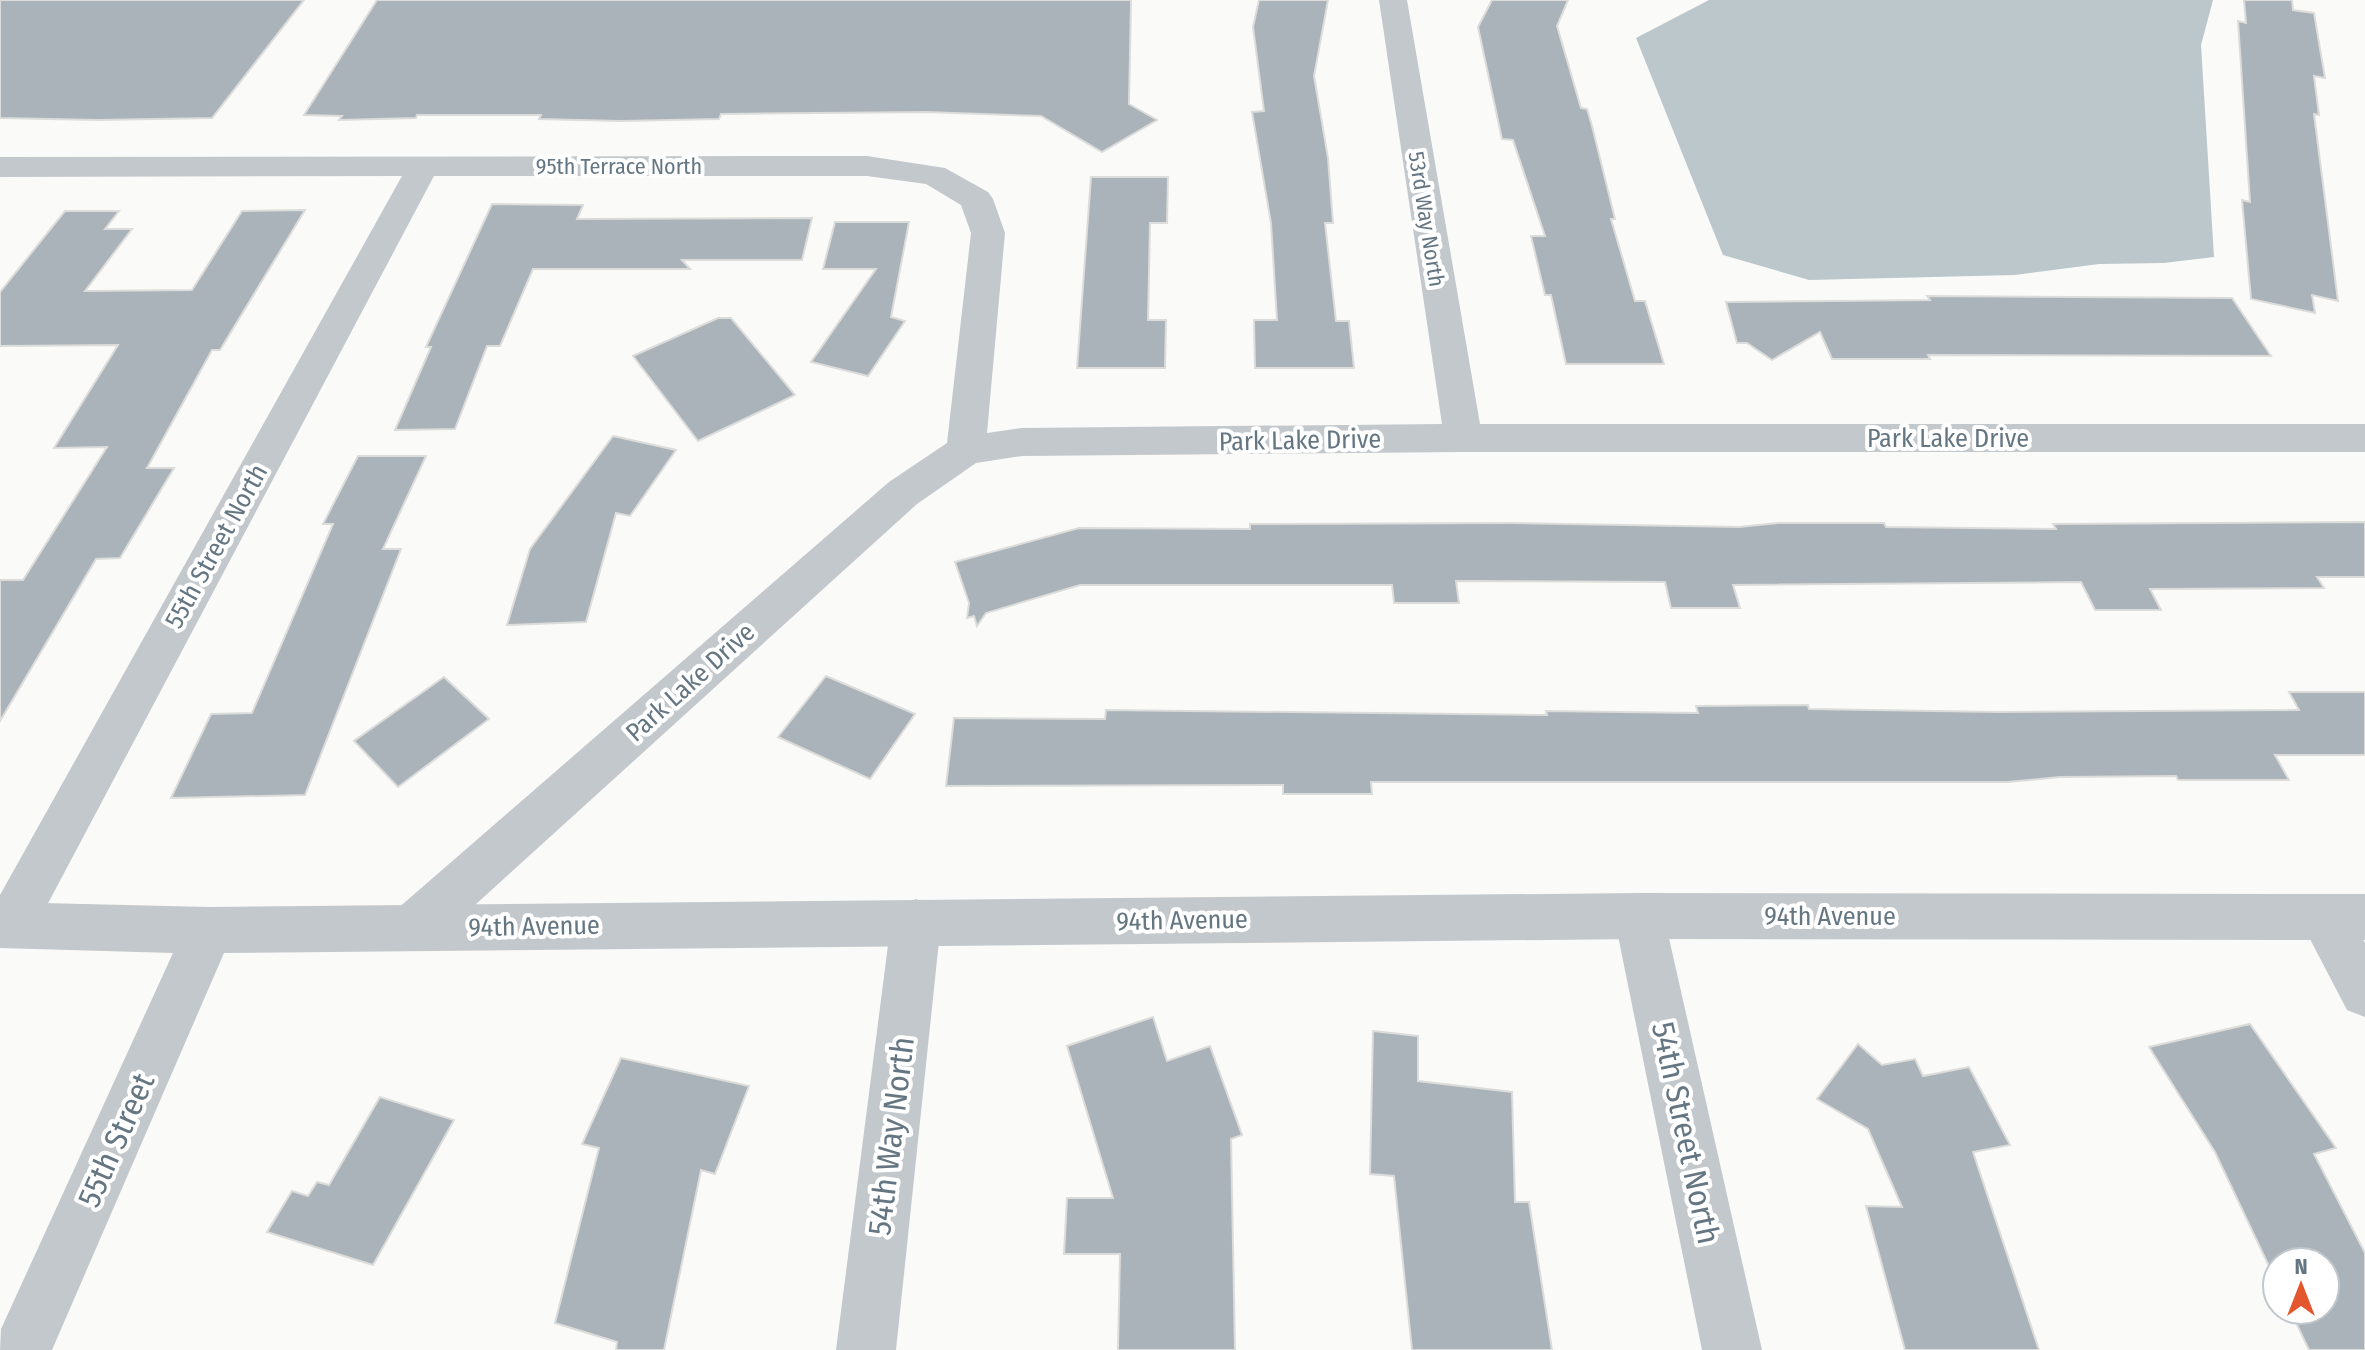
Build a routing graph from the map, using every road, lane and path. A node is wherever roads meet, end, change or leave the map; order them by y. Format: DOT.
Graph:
graph roads {
  1 [pos="1393,0"];
  2 [pos="423,167"];
  3 [pos="3,171"];
  4 [pos="1463,438"];
  5 [pos="2365,438"];
  6 [pos="966,450"];
  7 [pos="1639,916"];
  8 [pos="2344,917"];
  9 [pos="916,922"];
  10 [pos="5,925"];
  11 [pos="414,927"];
  12 [pos="209,930"];
  13 [pos="2365,992"];
  14 [pos="22,1350"];
  15 [pos="866,1350"];
  16 [pos="1732,1350"];
  1 -- 4 [label="street, 53rd Way North"];
  2 -- 3 [label="street, 95th Terrace North"];
  2 -- 6 [label="street, 95th Terrace North"];
  2 -- 10 [label="street, 55th Street North"];
  4 -- 5 [label="street, Park Lake Drive"];
  4 -- 6 [label="street, Park Lake Drive"];
  6 -- 11 [label="street, Park Lake Drive"];
  7 -- 8 [label="street, 94th Avenue"];
  7 -- 9 [label="street, 94th Avenue"];
  7 -- 16 [label="street, 54th Street North"];
  8 -- 13 [label="street"];
  9 -- 11 [label="street, 94th Avenue"];
  9 -- 15 [label="street, 54th Way North"];
  10 -- 12 [label="street, 94th Avenue"];
  11 -- 12 [label="street, 94th Avenue"];
  12 -- 14 [label="street, 55th Street"];
}
